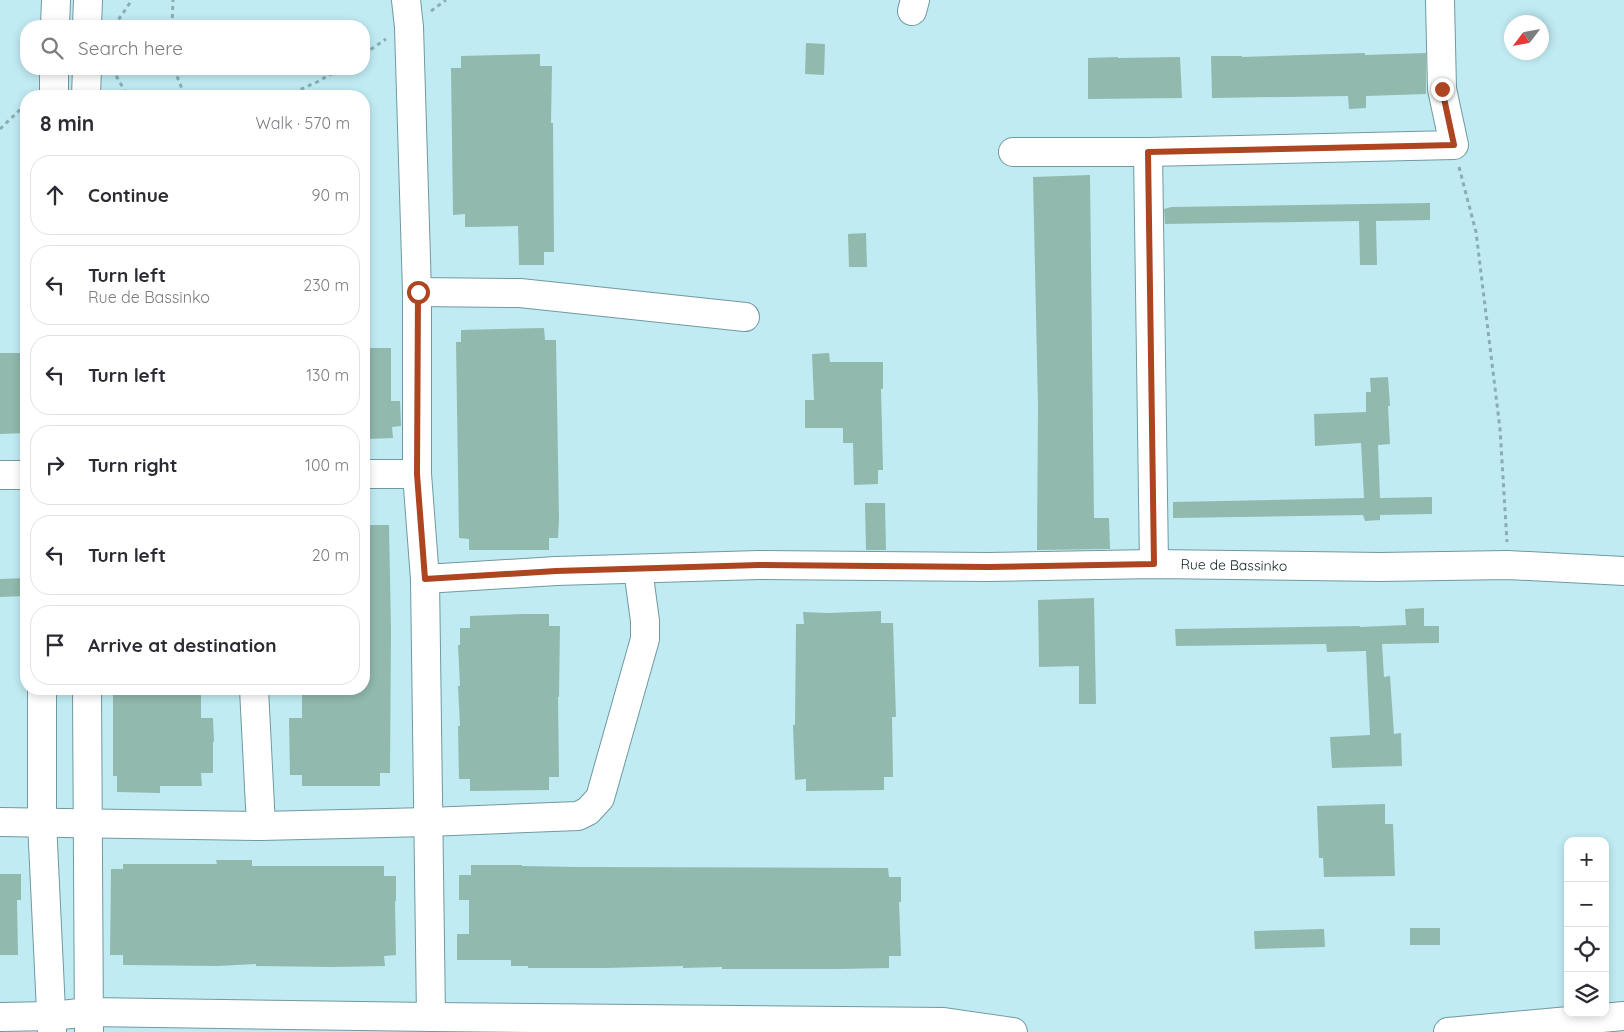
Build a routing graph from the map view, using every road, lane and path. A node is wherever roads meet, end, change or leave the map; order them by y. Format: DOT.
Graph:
graph roads {
  1 [pos="56,0"];
  2 [pos="88,0"];
  3 [pos="132,0"];
  4 [pos="173,0"];
  5 [pos="406,0"];
  6 [pos="1440,0"];
  7 [pos="55,20"];
  8 [pos="87,20"];
  9 [pos="118,20"];
  10 [pos="172,20"];
  11 [pos="54,75"];
  12 [pos="86,75"];
  13 [pos="116,75"];
  14 [pos="176,75"];
  15 [pos="328,75"];
  16 [pos="54,90"];
  17 [pos="86,90"];
  18 [pos="124,90"];
  19 [pos="183,90"];
  20 [pos="298,90"];
  21 [pos="20,110"];
  22 [pos="0,129"];
  23 [pos="1454,145"];
  24 [pos="1013,152"];
  25 [pos="1148,152"];
  26 [pos="418,292"];
  27 [pos="745,317"];
  28 [pos="370,474"];
  29 [pos="417,474"];
  30 [pos="0,475"];
  31 [pos="20,475"];
  32 [pos="1154,564"];
  33 [pos="1508,565"];
  34 [pos="638,569"];
  35 [pos="1624,571"];
  36 [pos="425,579"];
  37 [pos="42,695"];
  38 [pos="86,695"];
  39 [pos="254,695"];
  40 [pos="0,822"];
  41 [pos="42,822"];
  42 [pos="428,822"];
  43 [pos="87,824"];
  44 [pos="261,826"];
  45 [pos="0,1016"];
  46 [pos="1624,1016"];
  47 [pos="432,1017"];
  48 [pos="89,1022"];
  49 [pos="52,1024"];
  50 [pos="1012,1032"];
  51 [pos="1448,1032"];
  1 -- 7 [label="street"];
  2 -- 8 [label="street"];
  3 -- 9 [label="path"];
  4 -- 10 [label="path"];
  5 -- 26 [label="street"];
  6 -- 23 [label="street"];
  11 -- 16 [label="street"];
  12 -- 17 [label="street"];
  13 -- 18 [label="path"];
  14 -- 19 [label="path"];
  15 -- 20 [label="path"];
  21 -- 22 [label="path"];
  23 -- 25 [label="street"];
  23 -- 33 [label="path"];
  24 -- 25 [label="street"];
  25 -- 32 [label="street"];
  26 -- 27 [label="street"];
  26 -- 29 [label="street"];
  28 -- 29 [label="street"];
  29 -- 36 [label="street"];
  30 -- 31 [label="street"];
  32 -- 33 [label="street, Rue de Bassinko"];
  32 -- 34 [label="street, Rue de Bassinko"];
  33 -- 35 [label="street, Rue de Bassinko"];
  34 -- 36 [label="street, Rue de Bassinko"];
  34 -- 42 [label="street"];
  36 -- 42 [label="street"];
  37 -- 41 [label="street"];
  38 -- 43 [label="street"];
  39 -- 44 [label="street"];
  40 -- 41 [label="street"];
  41 -- 43 [label="street"];
  41 -- 49 [label="street"];
  42 -- 44 [label="street"];
  42 -- 47 [label="street"];
  43 -- 44 [label="street"];
  43 -- 48 [label="street"];
  45 -- 49 [label="street"];
  46 -- 51 [label="street"];
  47 -- 48 [label="street"];
  47 -- 50 [label="street"];
  48 -- 49 [label="street"];
}
